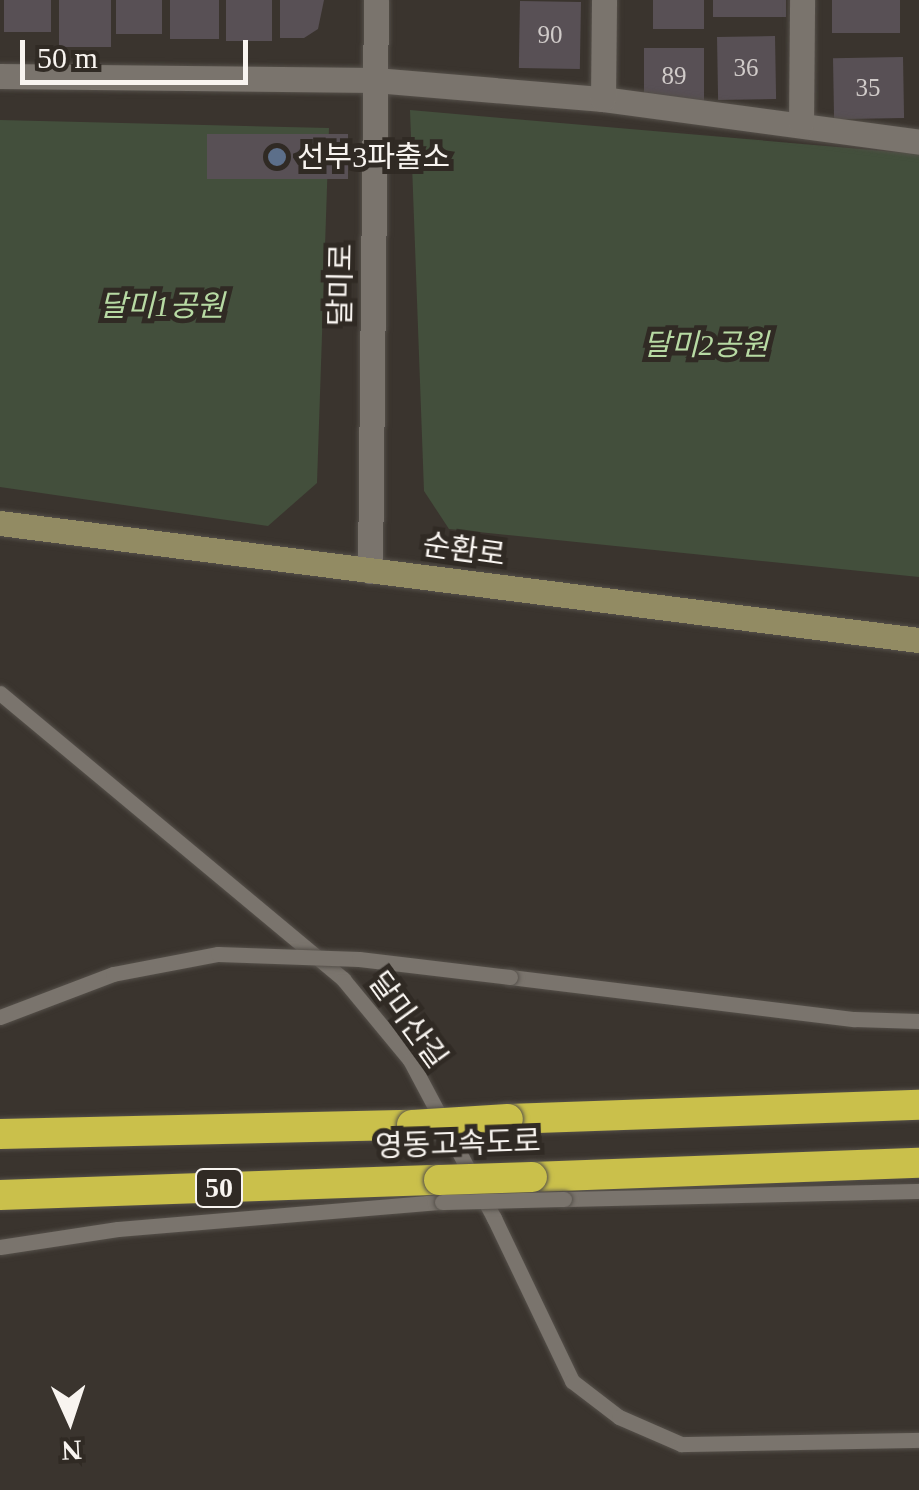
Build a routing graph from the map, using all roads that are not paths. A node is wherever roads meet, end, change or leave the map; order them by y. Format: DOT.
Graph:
graph roads {
  1 [pos="376,0"];
  2 [pos="604,0"];
  3 [pos="802,0"];
  4 [pos="0,76"];
  5 [pos="375,80"];
  6 [pos="603,99"];
  7 [pos="801,125"];
  8 [pos="919,142"];
  9 [pos="0,523"];
  10 [pos="370,570"];
  11 [pos="919,640"];
  12 [pos="0,694"];
  13 [pos="0,1017"];
  14 [pos="919,1021"];
  15 [pos="919,1106"];
  16 [pos="0,1134"];
  17 [pos="919,1162"];
  18 [pos="440,1191"];
  19 [pos="919,1192"];
  20 [pos="0,1195"];
  21 [pos="0,1246"];
  22 [pos="919,1440"];
  1 -- 5 [label="street, 달미로"];
  2 -- 6 [label="street"];
  3 -- 7 [label="street"];
  4 -- 5 [label="street"];
  5 -- 6 [label="street"];
  5 -- 10 [label="street, 달미로"];
  6 -- 7 [label="street"];
  7 -- 8 [label="street"];
  9 -- 10 [label="main road, 순환로"];
  10 -- 11 [label="main road, 순환로"];
  12 -- 22 [label="lane, 달미산길"];
  13 -- 14 [label="lane, bridge"];
  15 -- 16 [label="highway, 영동고속도로 / 50, bridge"];
  17 -- 18 [label="highway, 영동고속도로 / 50, bridge"];
  18 -- 19 [label="lane, bridge"];
  18 -- 20 [label="highway, 영동고속도로 / 50"];
  18 -- 21 [label="lane"];
}
